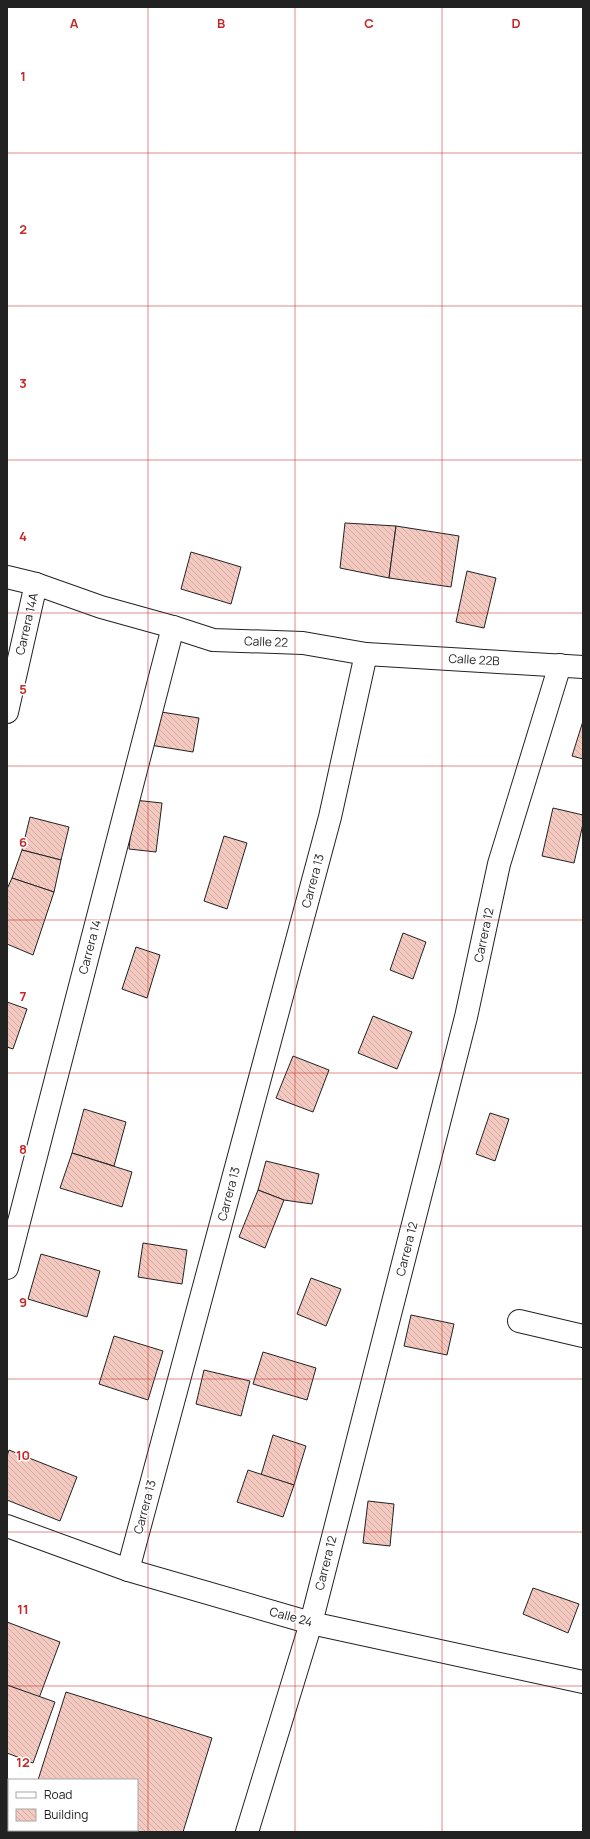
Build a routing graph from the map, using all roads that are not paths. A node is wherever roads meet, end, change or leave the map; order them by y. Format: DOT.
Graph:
graph roads {
  1 [pos="7,577"];
  2 [pos="36,584"];
  3 [pos="174,627"];
  4 [pos="366,654"];
  5 [pos="560,665"];
  6 [pos="583,667"];
  7 [pos="7,712"];
  8 [pos="7,1268"];
  9 [pos="519,1321"];
  10 [pos="583,1336"];
  11 [pos="7,1526"];
  12 [pos="128,1570"];
  13 [pos="311,1623"];
  14 [pos="583,1682"];
  15 [pos="247,1832"];
  1 -- 2 [label="street, Calle 22"];
  2 -- 3 [label="street, Calle 22"];
  2 -- 7 [label="street, Carrera 14A"];
  3 -- 4 [label="street, Calle 22"];
  3 -- 8 [label="street, Carrera 14"];
  4 -- 5 [label="street, Calle 22B"];
  4 -- 12 [label="street, Carrera 13"];
  5 -- 6 [label="street, Calle 22B"];
  5 -- 13 [label="street, Carrera 12"];
  9 -- 10 [label="street"];
  11 -- 12 [label="street, Calle 24"];
  12 -- 13 [label="street, Calle 24"];
  13 -- 14 [label="street, Calle 24"];
  13 -- 15 [label="street, Carrera 12"];
}
